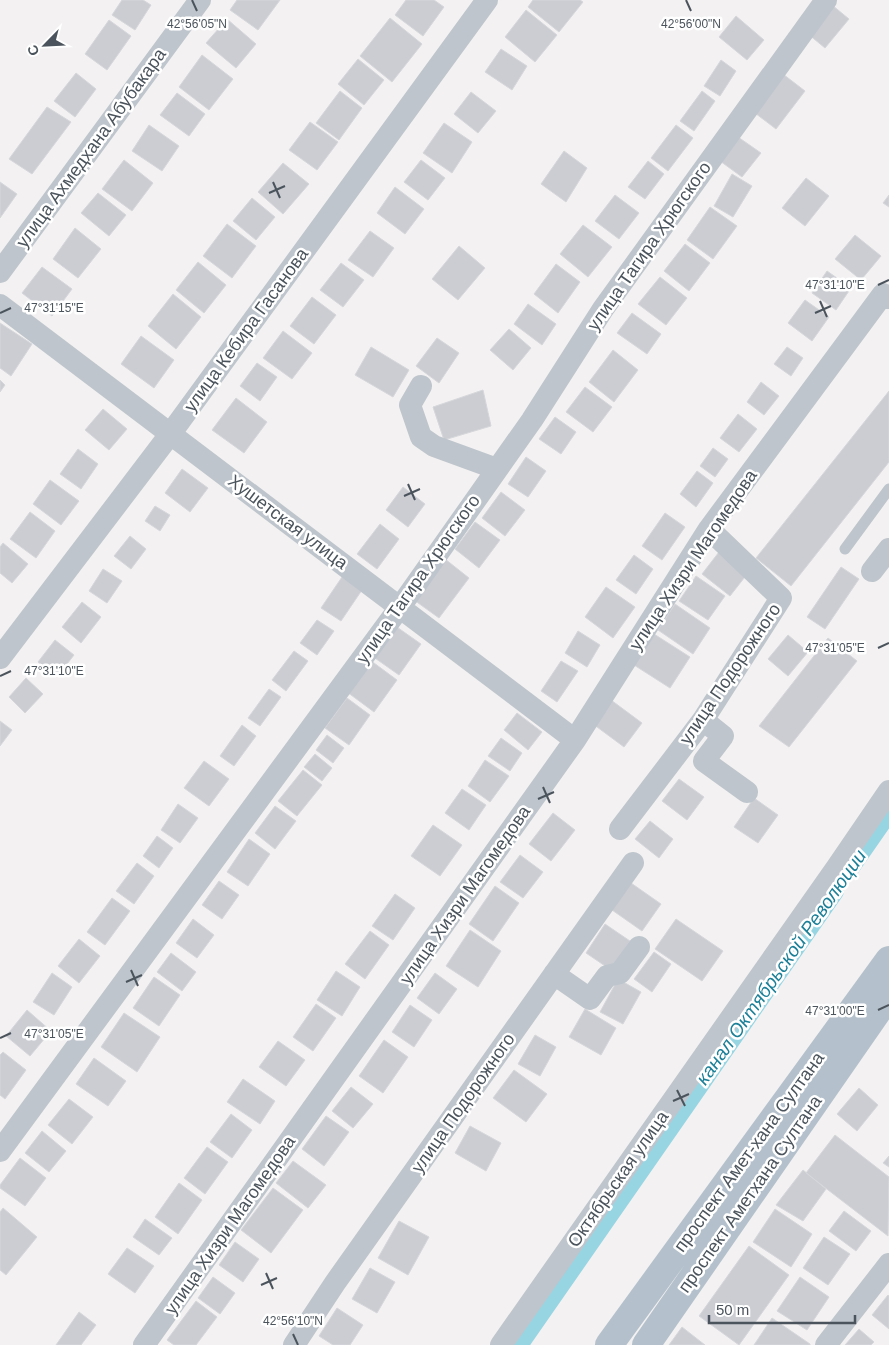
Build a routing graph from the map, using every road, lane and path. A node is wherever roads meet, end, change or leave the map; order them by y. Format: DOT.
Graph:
graph roads {
  1 [pos="200,0"];
  2 [pos="487,0"];
  3 [pos="826,0"];
  4 [pos="0,272"];
  5 [pos="886,296"];
  6 [pos="0,305"];
  7 [pos="421,386"];
  8 [pos="170,433"];
  9 [pos="497,469"];
  10 [pos="889,489"];
  11 [pos="709,529"];
  12 [pos="889,549"];
  13 [pos="845,550"];
  14 [pos="872,571"];
  15 [pos="400,607"];
  16 [pos="0,658"];
  17 [pos="703,720"];
  18 [pos="575,740"];
  19 [pos="889,791"];
  20 [pos="747,792"];
  21 [pos="620,829"];
  22 [pos="632,863"];
  23 [pos="639,947"];
  24 [pos="889,960"];
  25 [pos="554,974"];
  26 [pos="889,995"];
  27 [pos="0,1151"];
  28 [pos="889,1264"];
  29 [pos="144,1345"];
  30 [pos="294,1345"];
  31 [pos="501,1345"];
  32 [pos="609,1345"];
  33 [pos="646,1345"];
  34 [pos="826,1345"];
  1 -- 4 [label="street, улица Ахмедхана Абубакара"];
  2 -- 8 [label="street, улица Кебира Гасанова"];
  3 -- 9 [label="street, улица Тагира Хрюгского"];
  5 -- 11 [label="street, улица Хизри Магомедова"];
  6 -- 8 [label="street, Хушетская улица"];
  7 -- 9 [label="street"];
  8 -- 15 [label="street, Хушетская улица"];
  8 -- 16 [label="street, улица Кебира Гасанова"];
  9 -- 15 [label="street, улица Тагира Хрюгского"];
  10 -- 13 [label="lane"];
  11 -- 17 [label="street, улица Подорожного"];
  11 -- 18 [label="street, улица Хизри Магомедова"];
  12 -- 14 [label="street"];
  15 -- 18 [label="street, Хушетская улица"];
  15 -- 27 [label="street, улица Тагира Хрюгского"];
  17 -- 20 [label="street"];
  17 -- 21 [label="street, улица Подорожного"];
  18 -- 29 [label="street, улица Хизри Магомедова"];
  19 -- 31 [label="street, Октябрьская улица"];
  22 -- 25 [label="street, улица Подорожного"];
  23 -- 25 [label="street"];
  24 -- 32 [label="main road, проспект Амет-хана Султана"];
  25 -- 30 [label="street, улица Подорожного"];
  26 -- 33 [label="main road, проспект Аметхана Султана"];
  28 -- 34 [label="street"];
}
